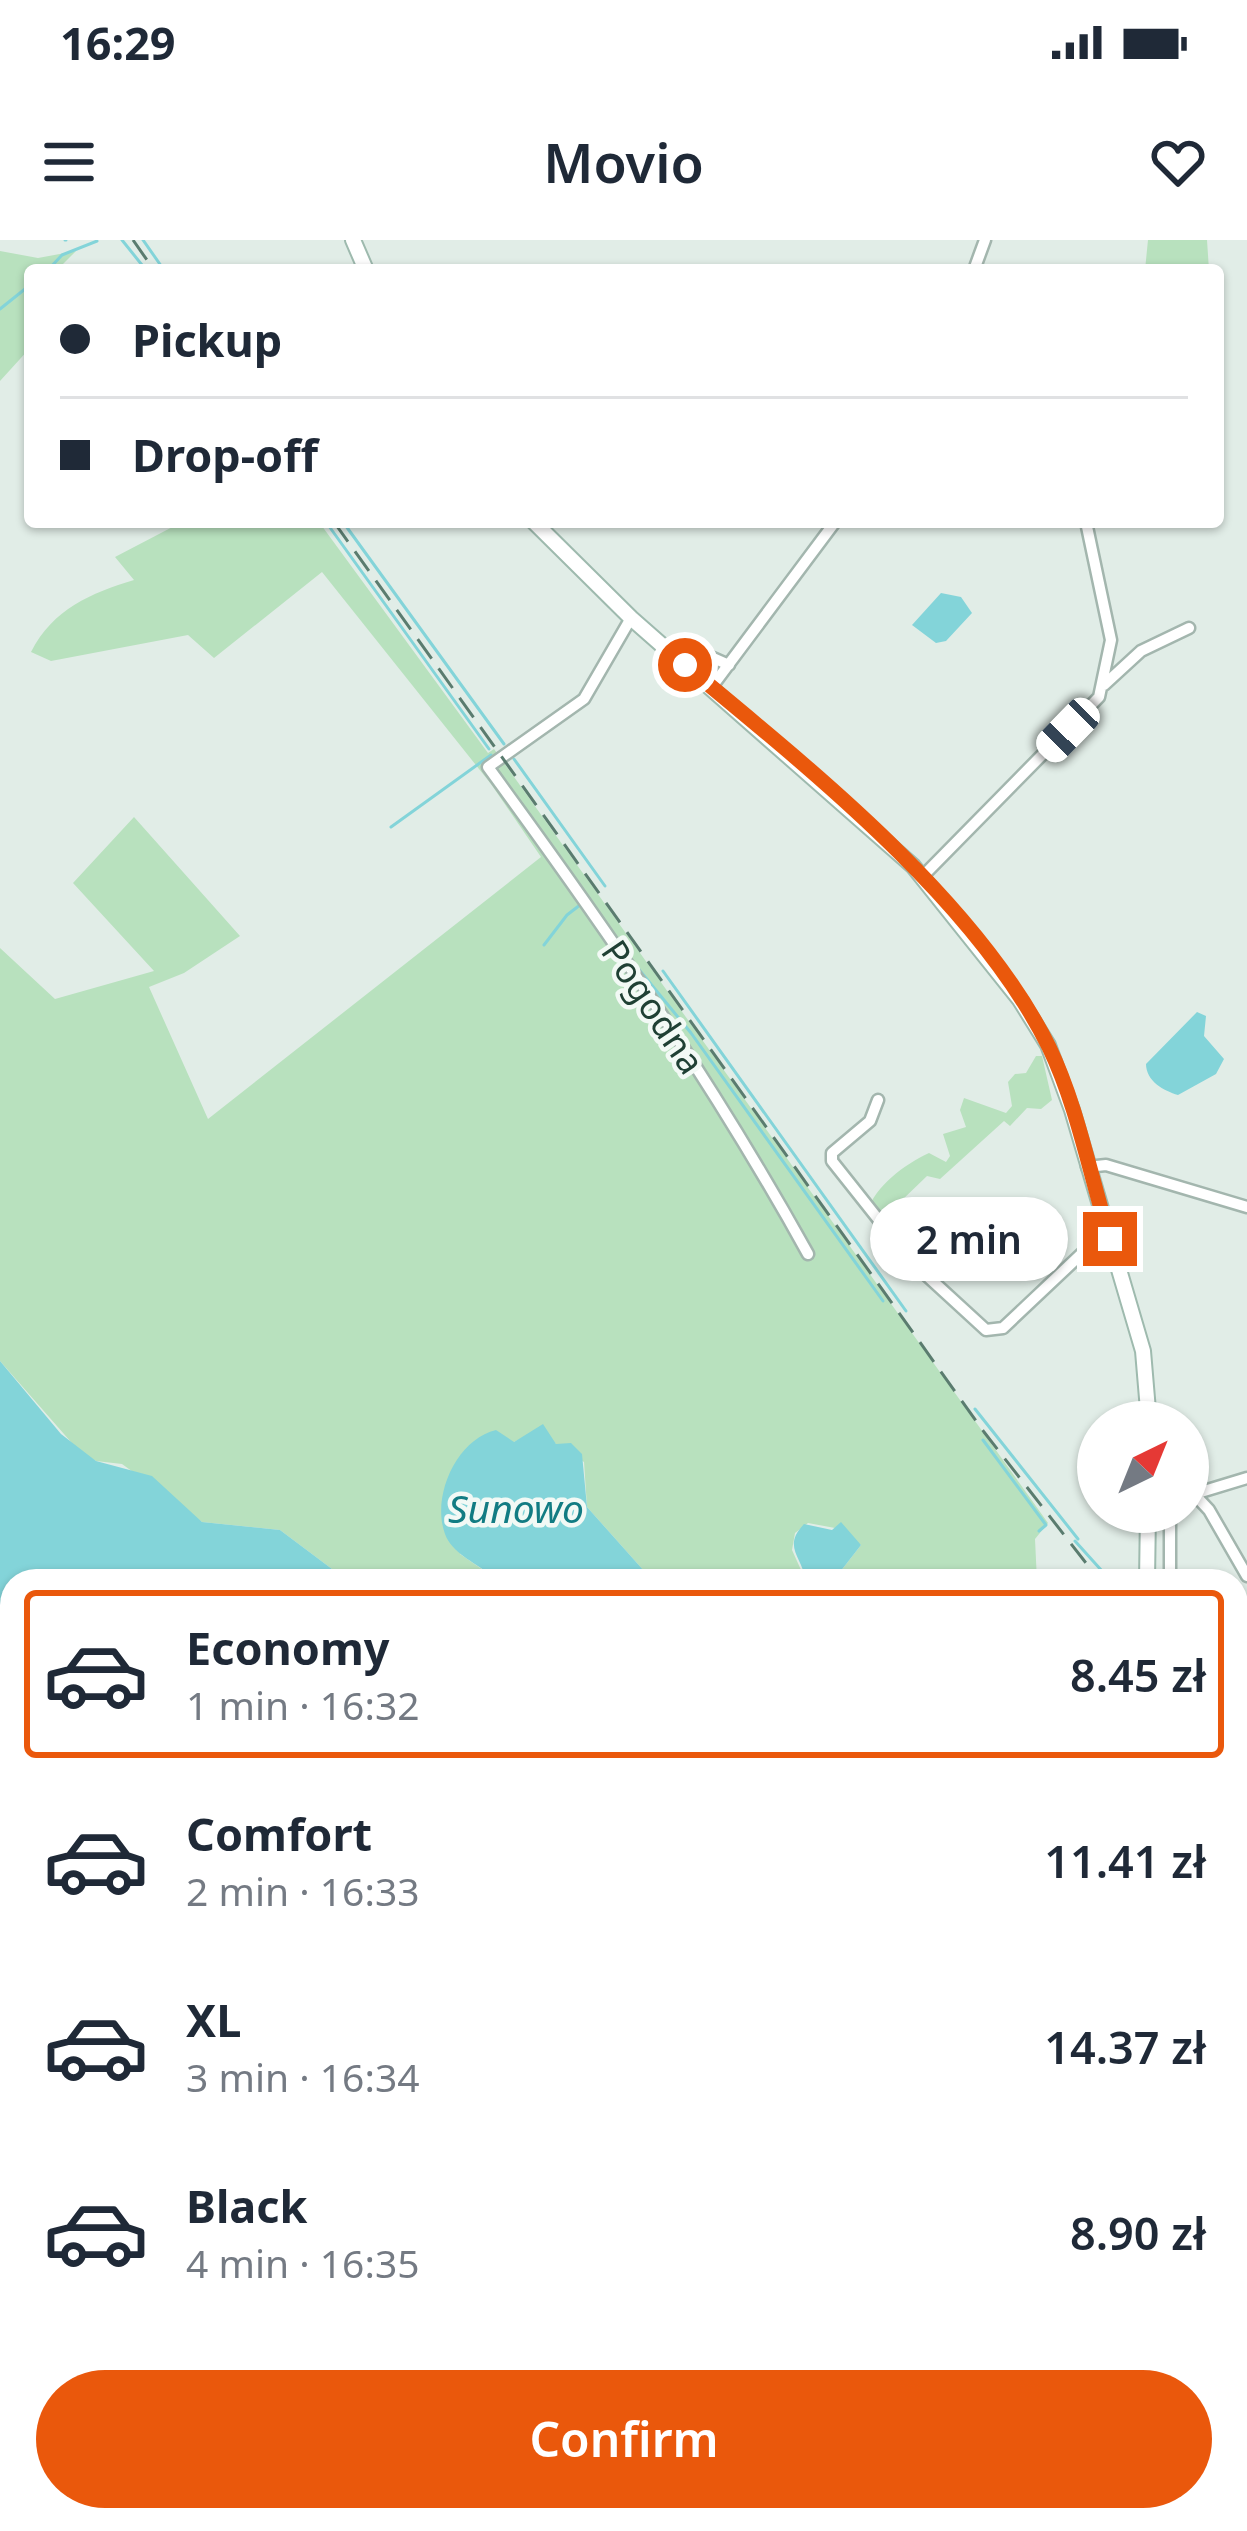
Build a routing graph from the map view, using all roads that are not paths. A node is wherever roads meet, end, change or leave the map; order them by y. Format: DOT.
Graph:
graph roads {
  1 [pos="539,528"];
  2 [pos="831,528"];
  3 [pos="1086,528"];
  4 [pos="631,618"];
  5 [pos="1189,628"];
  6 [pos="729,664"];
  7 [pos="685,665"];
  8 [pos="1102,687"];
  9 [pos="711,688"];
  10 [pos="922,876"];
  11 [pos="878,1100"];
  12 [pos="1088,1167"];
  13 [pos="1247,1207"];
  14 [pos="1109,1237"];
  15 [pos="808,1254"];
  16 [pos="1147,1401"];
  17 [pos="1247,1478"];
  18 [pos="1209,1490"];
  19 [pos="1209,1510"];
  20 [pos="1148,1533"];
  21 [pos="1170,1533"];
  22 [pos="1148,1569"];
  23 [pos="1170,1569"];
  24 [pos="1243,1569"];
  1 -- 4 [label="main road"];
  2 -- 6 [label="street"];
  3 -- 8 [label="street"];
  4 -- 7 [label="main road"];
  4 -- 15 [label="street, Pogodna"];
  5 -- 8 [label="street"];
  6 -- 7 [label="street"];
  6 -- 9 [label="street"];
  7 -- 9 [label="main road"];
  8 -- 10 [label="street"];
  9 -- 10 [label="main road"];
  10 -- 12 [label="main road"];
  11 -- 14 [label="street"];
  12 -- 13 [label="street"];
  12 -- 14 [label="main road"];
  14 -- 16 [label="main road"];
  17 -- 18 [label="street"];
  19 -- 24 [label="street"];
  20 -- 22 [label="main road"];
  21 -- 23 [label="street"];
}
